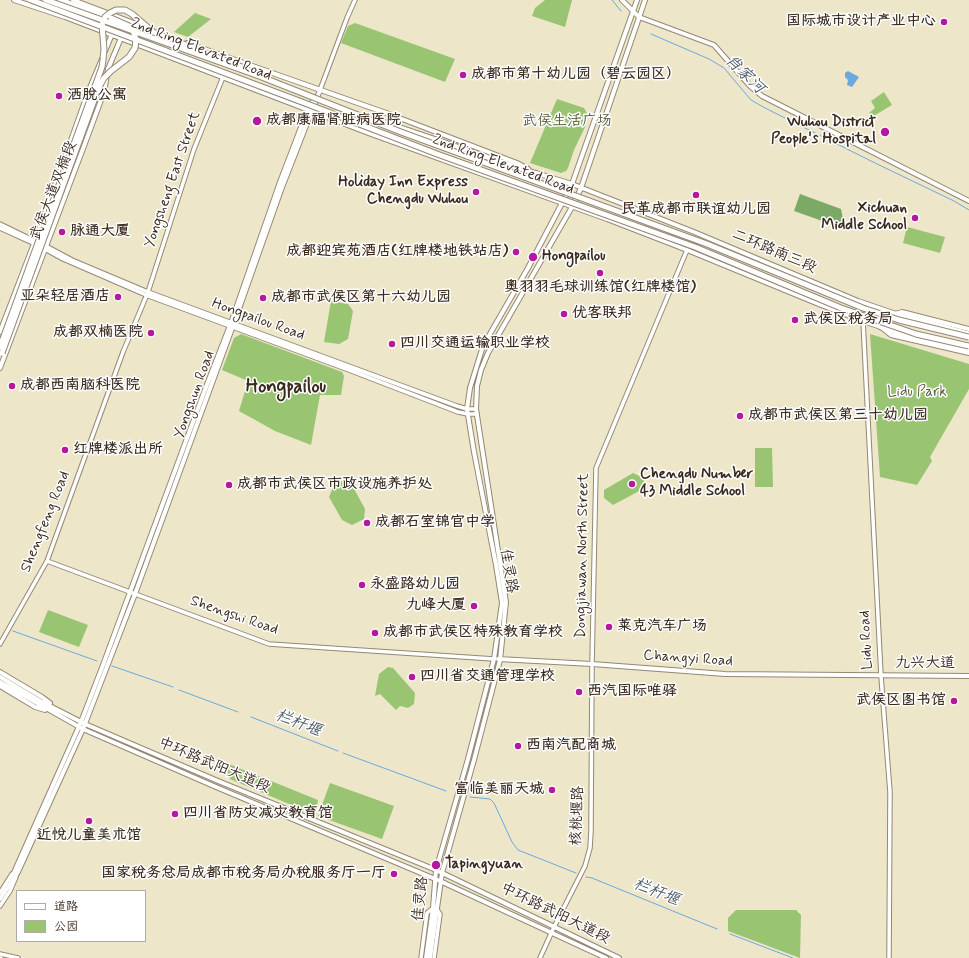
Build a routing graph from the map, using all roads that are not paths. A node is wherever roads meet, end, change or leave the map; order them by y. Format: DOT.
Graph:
graph roads {
  1 [pos="14,0"];
  2 [pos="32,0"];
  3 [pos="46,0"];
  4 [pos="60,0"];
  5 [pos="73,0"];
  6 [pos="355,0"];
  7 [pos="622,0"];
  8 [pos="637,0"];
  9 [pos="645,0"];
  10 [pos="632,11"];
  11 [pos="639,16"];
  12 [pos="119,18"];
  13 [pos="128,22"];
  14 [pos="111,35"];
  15 [pos="120,39"];
  16 [pos="259,76"];
  17 [pos="223,77"];
  18 [pos="320,90"];
  19 [pos="310,110"];
  20 [pos="354,114"];
  21 [pos="537,174"];
  22 [pos="572,184"];
  23 [pos="580,188"];
  24 [pos="969,201"];
  25 [pos="562,203"];
  26 [pos="572,207"];
  27 [pos="0,224"];
  28 [pos="0,228"];
  29 [pos="35,242"];
  30 [pos="45,247"];
  31 [pos="687,250"];
  32 [pos="147,294"];
  33 [pos="896,314"];
  34 [pos="863,321"];
  35 [pos="232,325"];
  36 [pos="881,327"];
  37 [pos="969,329"];
  38 [pos="0,332"];
  39 [pos="969,334"];
  40 [pos="969,338"];
  41 [pos="0,347"];
  42 [pos="969,348"];
  43 [pos="969,353"];
  44 [pos="1,356"];
  45 [pos="0,368"];
  46 [pos="476,411"];
  47 [pos="468,412"];
  48 [pos="46,561"];
  49 [pos="133,594"];
  50 [pos="0,644"];
  51 [pos="494,659"];
  52 [pos="500,660"];
  53 [pos="592,664"];
  54 [pos="0,672"];
  55 [pos="881,676"];
  56 [pos="969,676"];
  57 [pos="0,677"];
  58 [pos="0,682"];
  59 [pos="0,686"];
  60 [pos="38,702"];
  61 [pos="56,712"];
  62 [pos="83,723"];
  63 [pos="81,728"];
  64 [pos="436,870"];
  65 [pos="16,871"];
  66 [pos="442,873"];
  67 [pos="434,878"];
  68 [pos="440,881"];
  69 [pos="0,893"];
  70 [pos="0,898"];
  71 [pos="0,906"];
  72 [pos="434,908"];
  73 [pos="432,923"];
  74 [pos="554,926"];
  75 [pos="552,932"];
  76 [pos="0,954"];
  77 [pos="18,958"];
  78 [pos="421,958"];
  79 [pos="426,958"];
  80 [pos="430,958"];
  81 [pos="434,958"];
  82 [pos="540,958"];
  83 [pos="606,958"];
  84 [pos="619,958"];
  85 [pos="889,958"];
  1 -- 14 [label="main road, 二环路南三段"];
  2 -- 42 [label="highway, 2nd Ring Elevated Road, bridge"];
  3 -- 16 [label="highway, 2nd Ring Elevated Road, bridge"];
  4 -- 44 [label="highway, bridge"];
  5 -- 12 [label="main road, 二环路南三段"];
  6 -- 18 [label="street"];
  7 -- 10 [label="main road"];
  8 -- 10 [label="main road, 佳灵路"];
  9 -- 11 [label="main road, 佳灵路"];
  10 -- 11 [label="main road"];
  10 -- 22 [label="main road, 佳灵路"];
  11 -- 23 [label="main road, 佳灵路"];
  11 -- 24 [label="main road"];
  12 -- 13 [label="main road, 二环路南三段"];
  12 -- 14 [label="main road, 武侯大道双楠段"];
  13 -- 15 [label="main road, 武侯大道双楠段"];
  13 -- 18 [label="main road, 二环路南三段"];
  14 -- 15 [label="main road, 二环路南三段"];
  14 -- 29 [label="main road, 武侯大道双楠段"];
  15 -- 17 [label="main road, 二环路南三段"];
  15 -- 30 [label="main road, 武侯大道双楠段"];
  16 -- 20 [label="highway, 2nd Ring Elevated Road, bridge"];
  16 -- 41 [label="highway, bridge"];
  17 -- 19 [label="main road, 二环路南三段"];
  17 -- 32 [label="street, Yongsheng East Street"];
  18 -- 19 [label="main road, Yongshun Road"];
  18 -- 21 [label="main road, 二环路南三段"];
  19 -- 25 [label="main road, 二环路南三段"];
  19 -- 35 [label="main road, Yongshun Road"];
  20 -- 21 [label="highway, bridge"];
  20 -- 40 [label="highway, 2nd Ring Elevated Road, bridge"];
  21 -- 22 [label="main road, 二环路南三段"];
  22 -- 23 [label="main road, 二环路南三段"];
  22 -- 25 [label="main road, 佳灵路"];
  23 -- 26 [label="main road, 佳灵路"];
  23 -- 33 [label="main road, 二环路南三段"];
  25 -- 26 [label="main road, 二环路南三段"];
  25 -- 47 [label="main road, 佳灵路"];
  26 -- 31 [label="main road, 二环路南三段"];
  26 -- 46 [label="main road, 佳灵路"];
  27 -- 29 [label="street"];
  28 -- 29 [label="street"];
  29 -- 30 [label="street, Hongpailou Road"];
  29 -- 38 [label="main road, 武侯大道双楠段"];
  30 -- 32 [label="street, Hongpailou Road"];
  30 -- 45 [label="main road, 武侯大道双楠段"];
  31 -- 34 [label="main road, 二环路南三段"];
  31 -- 53 [label="street, Dongjiawan North Street"];
  32 -- 35 [label="street, Hongpailou Road"];
  32 -- 48 [label="street, Shengfeng Road"];
  33 -- 37 [label="main road, 二环路南三段"];
  33 -- 39 [label="highway"];
  34 -- 36 [label="main road, 二环路南三段"];
  34 -- 55 [label="street, Lidu Road"];
  35 -- 47 [label="street, Hongpailou Road"];
  35 -- 49 [label="main road, Yongshun Road"];
  36 -- 42 [label="highway"];
  36 -- 43 [label="main road, 二环路南三段"];
  46 -- 47 [label="street, Hongpailou Road"];
  46 -- 52 [label="main road, 佳灵路"];
  47 -- 51 [label="main road, 佳灵路"];
  48 -- 49 [label="street, Shengshi Road"];
  48 -- 50 [label="street, Shengfeng Road"];
  49 -- 51 [label="street, Shengshi Road"];
  49 -- 62 [label="main road, Yongshun Road"];
  51 -- 52 [label="main road, Changyi Road"];
  51 -- 64 [label="main road, 佳灵路"];
  52 -- 53 [label="main road, Changyi Road"];
  52 -- 66 [label="main road, 佳灵路"];
  53 -- 55 [label="main road, Changyi Road"];
  53 -- 74 [label="street, 核桃堰路"];
  54 -- 61 [label="main road"];
  55 -- 56 [label="main road, 九兴大道"];
  55 -- 85 [label="street, Lidu Road"];
  57 -- 60 [label="main road, 中环路武阳大道段"];
  58 -- 60 [label="main road, 中环路武阳大道段"];
  59 -- 61 [label="main road"];
  60 -- 61 [label="main road, 中环路武阳大道段"];
  61 -- 62 [label="main road, 中环路武阳大道段"];
  61 -- 63 [label="main road, 中环路武阳大道段"];
  62 -- 63 [label="main road, Yongshun Road"];
  62 -- 64 [label="main road, 中环路武阳大道段"];
  63 -- 65 [label="main road, Yongshun Road"];
  63 -- 67 [label="main road, 中环路武阳大道段"];
  64 -- 66 [label="main road, 中环路武阳大道段"];
  64 -- 67 [label="main road, 佳灵路"];
  65 -- 69 [label="street"];
  65 -- 70 [label="main road, Yongshun Road"];
  65 -- 71 [label="street"];
  66 -- 68 [label="main road, 佳灵路"];
  66 -- 74 [label="main road, 中环路武阳大道段"];
  67 -- 68 [label="main road, 中环路武阳大道段"];
  67 -- 72 [label="main road, 佳灵路"];
  68 -- 72 [label="main road, 佳灵路"];
  68 -- 75 [label="main road, 中环路武阳大道段"];
  72 -- 73 [label="main road, 佳灵路"];
  72 -- 78 [label="street"];
  72 -- 81 [label="street"];
  73 -- 79 [label="main road, 佳灵路"];
  73 -- 80 [label="main road, 佳灵路"];
  74 -- 75 [label="street, 核桃堰路"];
  74 -- 84 [label="main road, 中环路武阳大道段"];
  75 -- 82 [label="street, 核桃堰路"];
  75 -- 83 [label="main road, 中环路武阳大道段"];
  76 -- 77 [label="street"];
}
